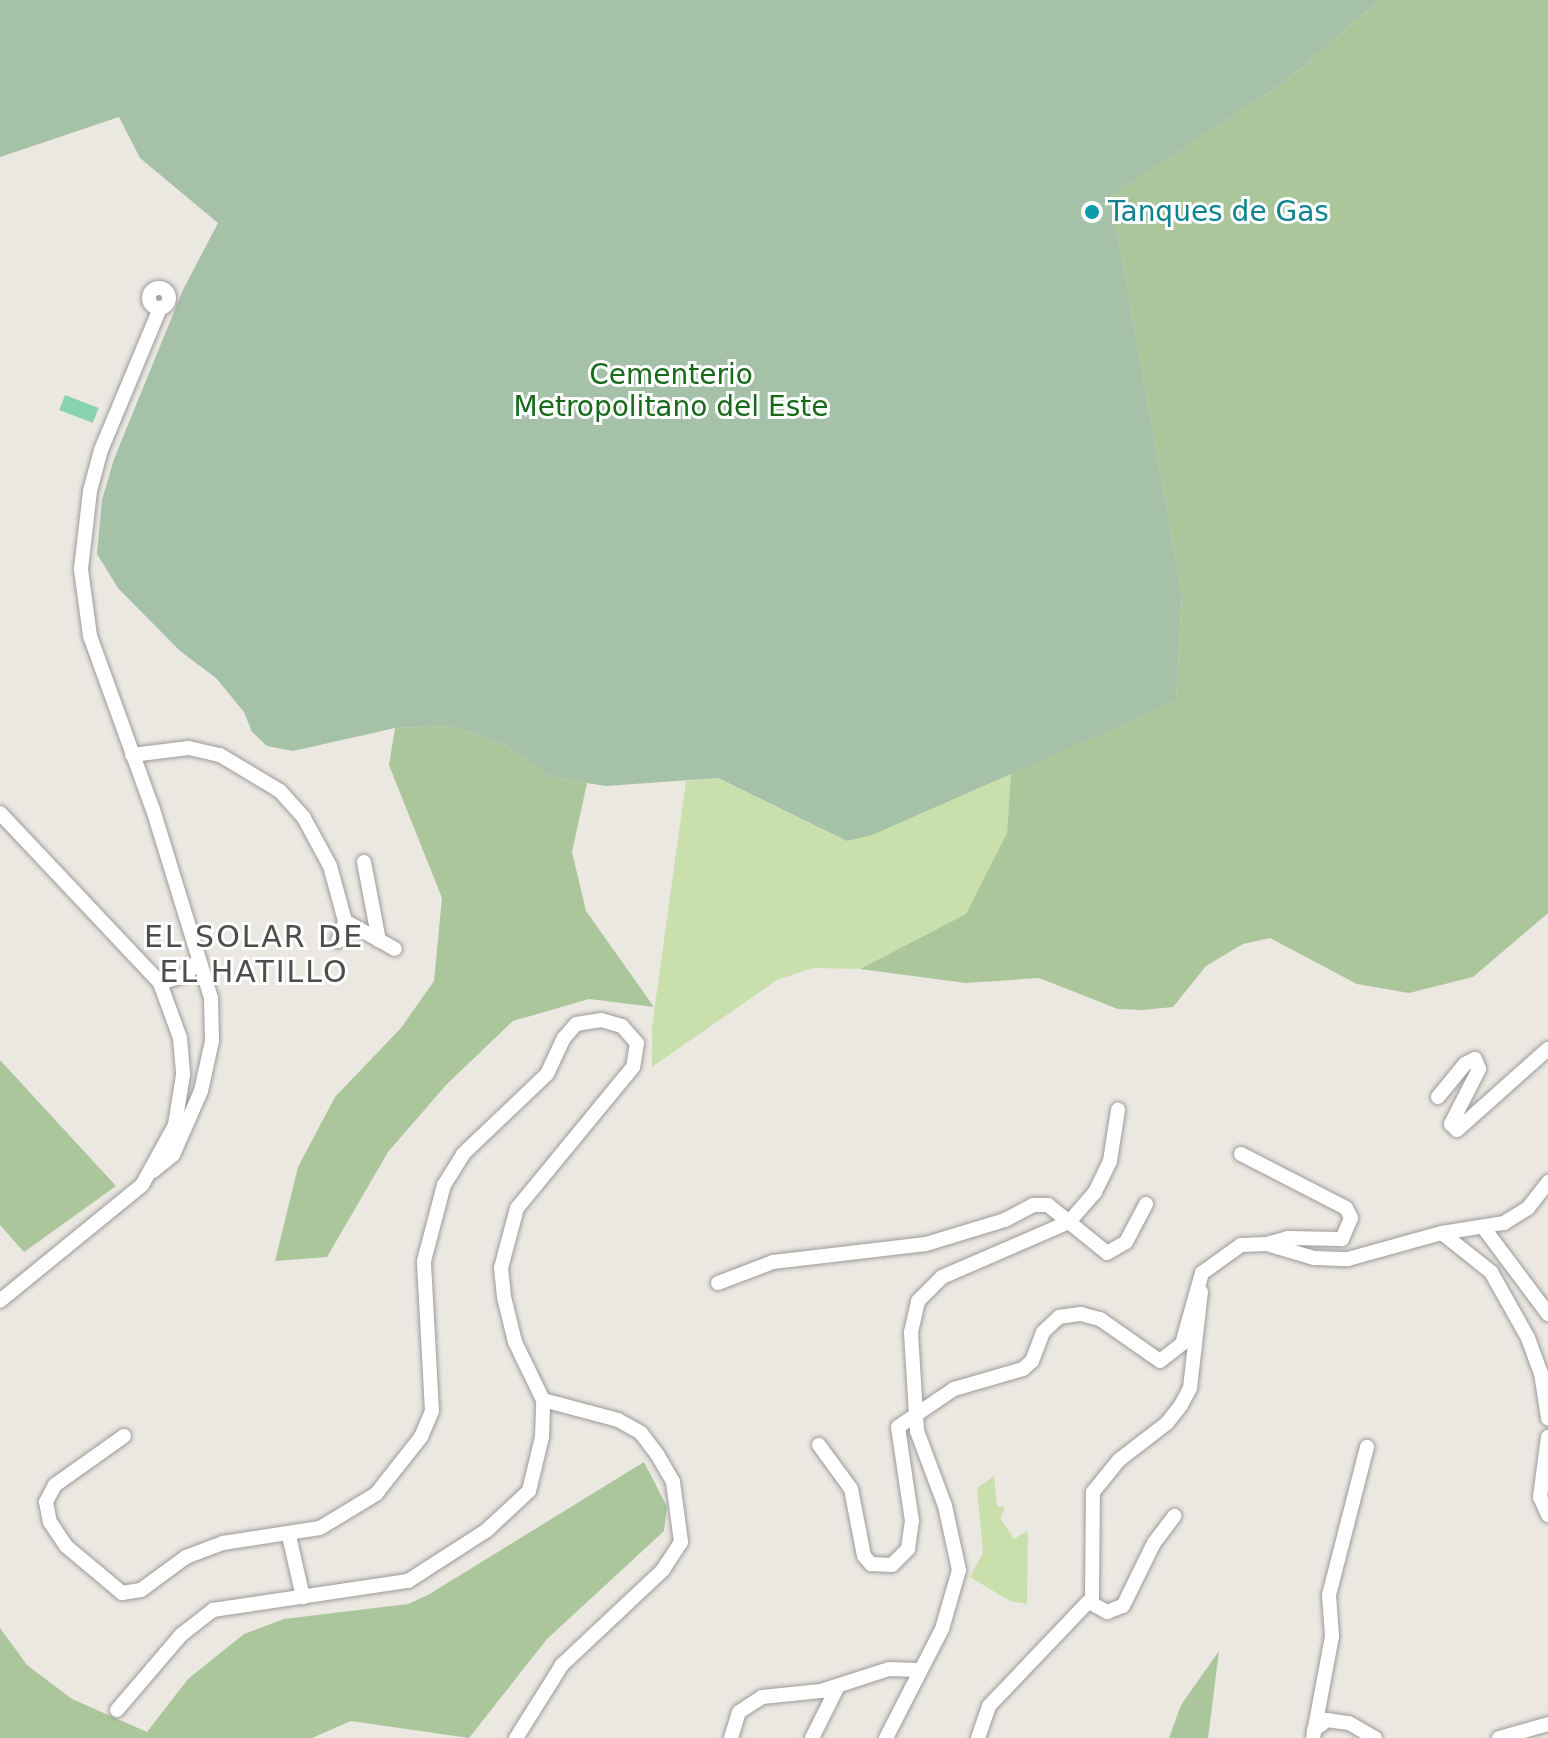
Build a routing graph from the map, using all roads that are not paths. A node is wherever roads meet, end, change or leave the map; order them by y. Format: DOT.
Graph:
graph roads {
  1 [pos="160,308"];
  2 [pos="132,755"];
  3 [pos="0,813"];
  4 [pos="364,862"];
  5 [pos="345,921"];
  6 [pos="338,941"];
  7 [pos="379,941"];
  8 [pos="395,949"];
  9 [pos="199,959"];
  10 [pos="160,983"];
  11 [pos="1548,1049"];
  12 [pos="1438,1097"];
  13 [pos="1118,1110"];
  14 [pos="1241,1154"];
  15 [pos="153,1171"];
  16 [pos="1548,1182"];
  17 [pos="1146,1204"];
  18 [pos="1069,1222"];
  19 [pos="1483,1227"];
  20 [pos="1442,1233"];
  21 [pos="1267,1244"];
  22 [pos="1202,1273"];
  23 [pos="718,1283"];
  24 [pos="0,1301"];
  25 [pos="1548,1314"];
  26 [pos="543,1400"];
  27 [pos="918,1409"];
  28 [pos="1548,1418"];
  29 [pos="124,1436"];
  30 [pos="1548,1437"];
  31 [pos="819,1445"];
  32 [pos="1367,1447"];
  33 [pos="1548,1515"];
  34 [pos="1174,1516"];
  35 [pos="289,1536"];
  36 [pos="303,1597"];
  37 [pos="1089,1602"];
  38 [pos="918,1670"];
  39 [pos="837,1688"];
  40 [pos="117,1710"];
  41 [pos="1548,1724"];
  42 [pos="1314,1734"];
  43 [pos="516,1738"];
  44 [pos="731,1738"];
  45 [pos="812,1738"];
  46 [pos="886,1738"];
  47 [pos="978,1738"];
  48 [pos="1375,1738"];
  49 [pos="1499,1738"];
  1 -- 2 [label="street"];
  2 -- 5 [label="street"];
  2 -- 9 [label="street"];
  3 -- 10 [label="street"];
  4 -- 7 [label="street"];
  5 -- 6 [label="street"];
  5 -- 7 [label="street"];
  7 -- 8 [label="street"];
  9 -- 10 [label="street"];
  9 -- 15 [label="street"];
  10 -- 15 [label="street"];
  11 -- 12 [label="street"];
  13 -- 18 [label="street"];
  14 -- 21 [label="street"];
  15 -- 24 [label="street"];
  16 -- 19 [label="street"];
  17 -- 18 [label="street"];
  18 -- 23 [label="street"];
  18 -- 27 [label="street"];
  19 -- 20 [label="street"];
  19 -- 25 [label="street"];
  20 -- 21 [label="street"];
  20 -- 28 [label="street"];
  21 -- 22 [label="street"];
  22 -- 27 [label="street"];
  22 -- 37 [label="street"];
  26 -- 35 [label="street"];
  26 -- 36 [label="street"];
  26 -- 43 [label="street"];
  27 -- 31 [label="street"];
  27 -- 38 [label="street"];
  29 -- 35 [label="street"];
  30 -- 33 [label="street"];
  32 -- 42 [label="street"];
  34 -- 37 [label="street"];
  35 -- 36 [label="street"];
  36 -- 40 [label="street"];
  37 -- 47 [label="street"];
  38 -- 39 [label="street"];
  38 -- 46 [label="street"];
  39 -- 44 [label="street"];
  39 -- 45 [label="street"];
  41 -- 49 [label="street"];
  42 -- 48 [label="street"];
}
